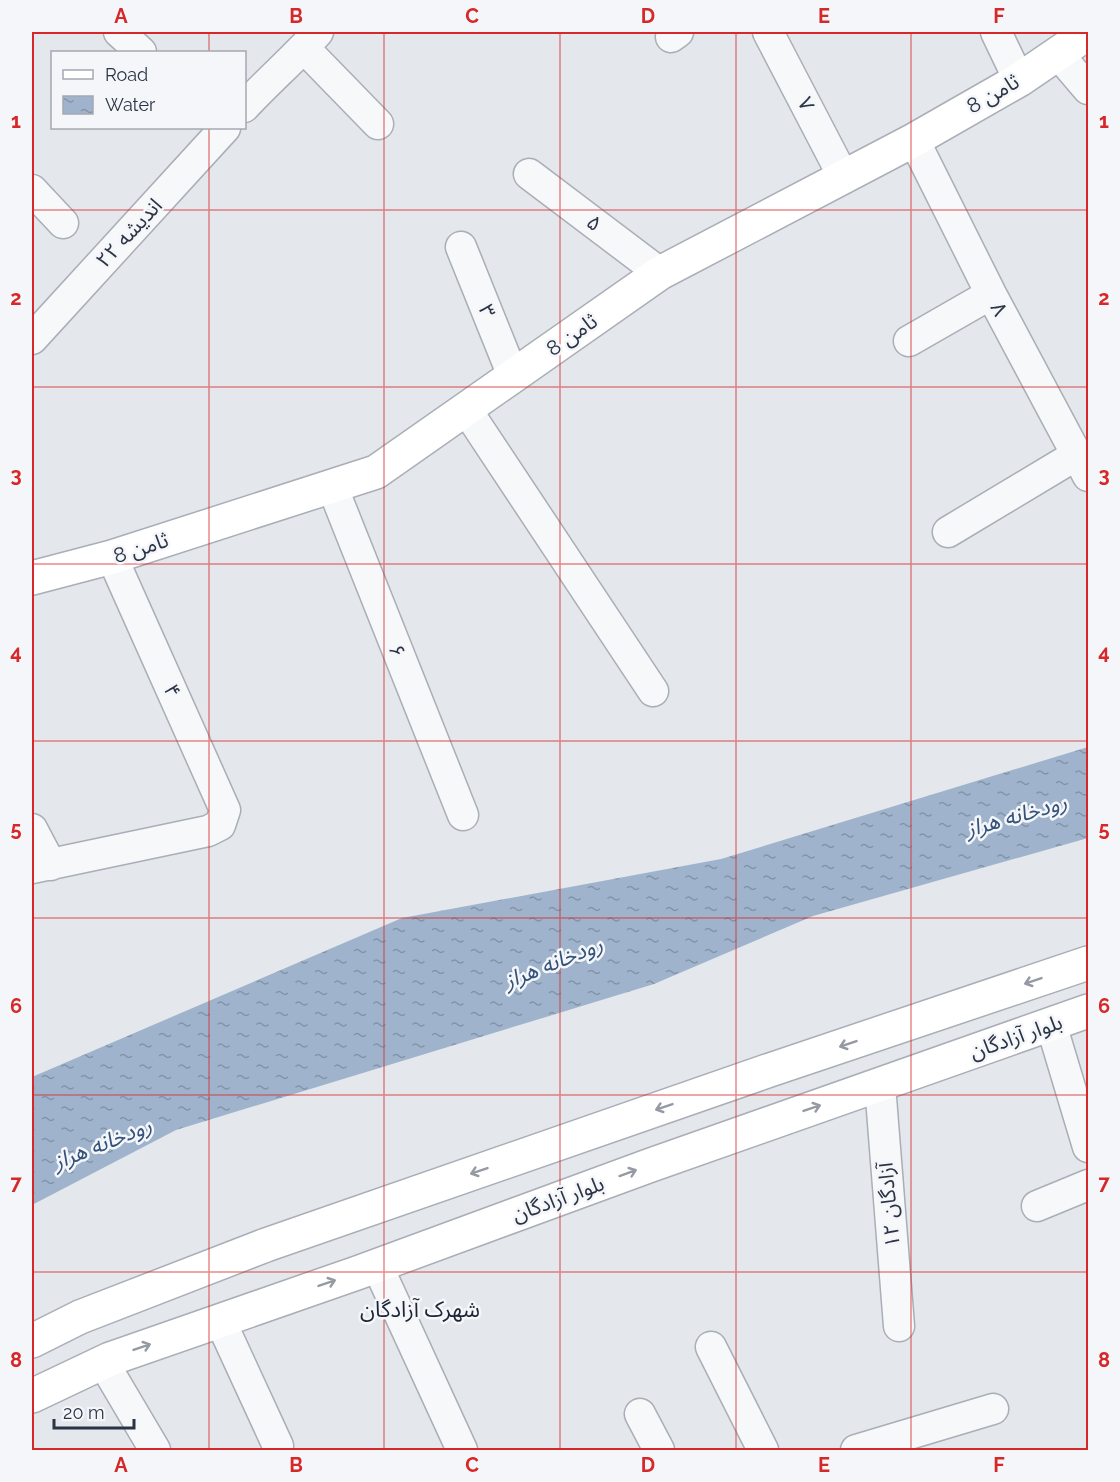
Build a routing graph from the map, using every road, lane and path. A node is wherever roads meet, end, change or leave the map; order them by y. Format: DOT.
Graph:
graph roads {
  1 [pos="119,32"];
  2 [pos="768,32"];
  3 [pos="996,32"];
  4 [pos="1089,33"];
  5 [pos="311,40"];
  6 [pos="140,51"];
  7 [pos="1059,55"];
  8 [pos="1019,80"];
  9 [pos="1089,89"];
  10 [pos="246,105"];
  11 [pos="378,124"];
  12 [pos="222,129"];
  13 [pos="914,140"];
  14 [pos="529,174"];
  15 [pos="844,178"];
  16 [pos="32,190"];
  17 [pos="63,223"];
  18 [pos="461,247"];
  19 [pos="660,273"];
  20 [pos="991,294"];
  21 [pos="32,339"];
  22 [pos="909,341"];
  23 [pos="513,376"];
  24 [pos="466,409"];
  25 [pos="1083,465"];
  26 [pos="332,486"];
  27 [pos="948,532"];
  28 [pos="112,557"];
  29 [pos="32,578"];
  30 [pos="653,691"];
  31 [pos="463,815"];
  32 [pos="32,829"];
  33 [pos="41,867"];
  34 [pos="1089,963"];
  35 [pos="1089,1011"];
  36 [pos="1051,1024"];
  37 [pos="880,1084"];
  38 [pos="1089,1147"];
  39 [pos="1089,1185"];
  40 [pos="1037,1206"];
  41 [pos="377,1265"];
  42 [pos="220,1320"];
  43 [pos="899,1326"];
  44 [pos="32,1341"];
  45 [pos="711,1347"];
  46 [pos="103,1362"];
  47 [pos="32,1396"];
  48 [pos="993,1409"];
  49 [pos="640,1414"];
  50 [pos="278,1446"];
  51 [pos="155,1450"];
  52 [pos="462,1450"];
  53 [pos="659,1450"];
  54 [pos="763,1450"];
  55 [pos="856,1450"];
  1 -- 6 [label="street"];
  2 -- 15 [label="street, ۷"];
  3 -- 8 [label="street"];
  4 -- 7 [label="main road, ثامن 8"];
  5 -- 10 [label="street"];
  5 -- 11 [label="street"];
  7 -- 8 [label="main road, ثامن 8"];
  7 -- 9 [label="street"];
  8 -- 13 [label="main road, ثامن 8"];
  12 -- 21 [label="street, اندیشه ۲۲"];
  13 -- 15 [label="main road, ثامن 8"];
  13 -- 20 [label="street, ۸"];
  14 -- 19 [label="street, ۵"];
  15 -- 19 [label="main road, ثامن 8"];
  16 -- 17 [label="street"];
  18 -- 23 [label="street, ۳"];
  19 -- 23 [label="main road, ثامن 8"];
  20 -- 22 [label="street"];
  20 -- 25 [label="street, ۸"];
  23 -- 24 [label="main road, ثامن 8"];
  24 -- 26 [label="main road, ثامن 8"];
  24 -- 30 [label="street"];
  25 -- 27 [label="street"];
  26 -- 28 [label="main road, ثامن 8"];
  26 -- 31 [label="street, ۶"];
  28 -- 29 [label="main road, ثامن 8"];
  28 -- 33 [label="street, ۴"];
  32 -- 33 [label="street"];
  34 -- 44 [label="main road, one-way"];
  35 -- 36 [label="main road, بلوار آزادگان"];
  36 -- 37 [label="main road, بلوار آزادگان"];
  36 -- 38 [label="street"];
  41 -- 37 [label="main road, بلوار آزادگان, one-way"];
  37 -- 43 [label="street, آزادگان ۱۲"];
  39 -- 40 [label="street"];
  42 -- 41 [label="main road, بلوار آزادگان, one-way"];
  41 -- 52 [label="street"];
  46 -- 42 [label="main road, بلوار آزادگان, one-way"];
  42 -- 50 [label="street"];
  45 -- 54 [label="street"];
  46 -- 47 [label="main road, بلوار آزادگان"];
  46 -- 51 [label="street"];
  48 -- 55 [label="street"];
  49 -- 53 [label="street"];
}
